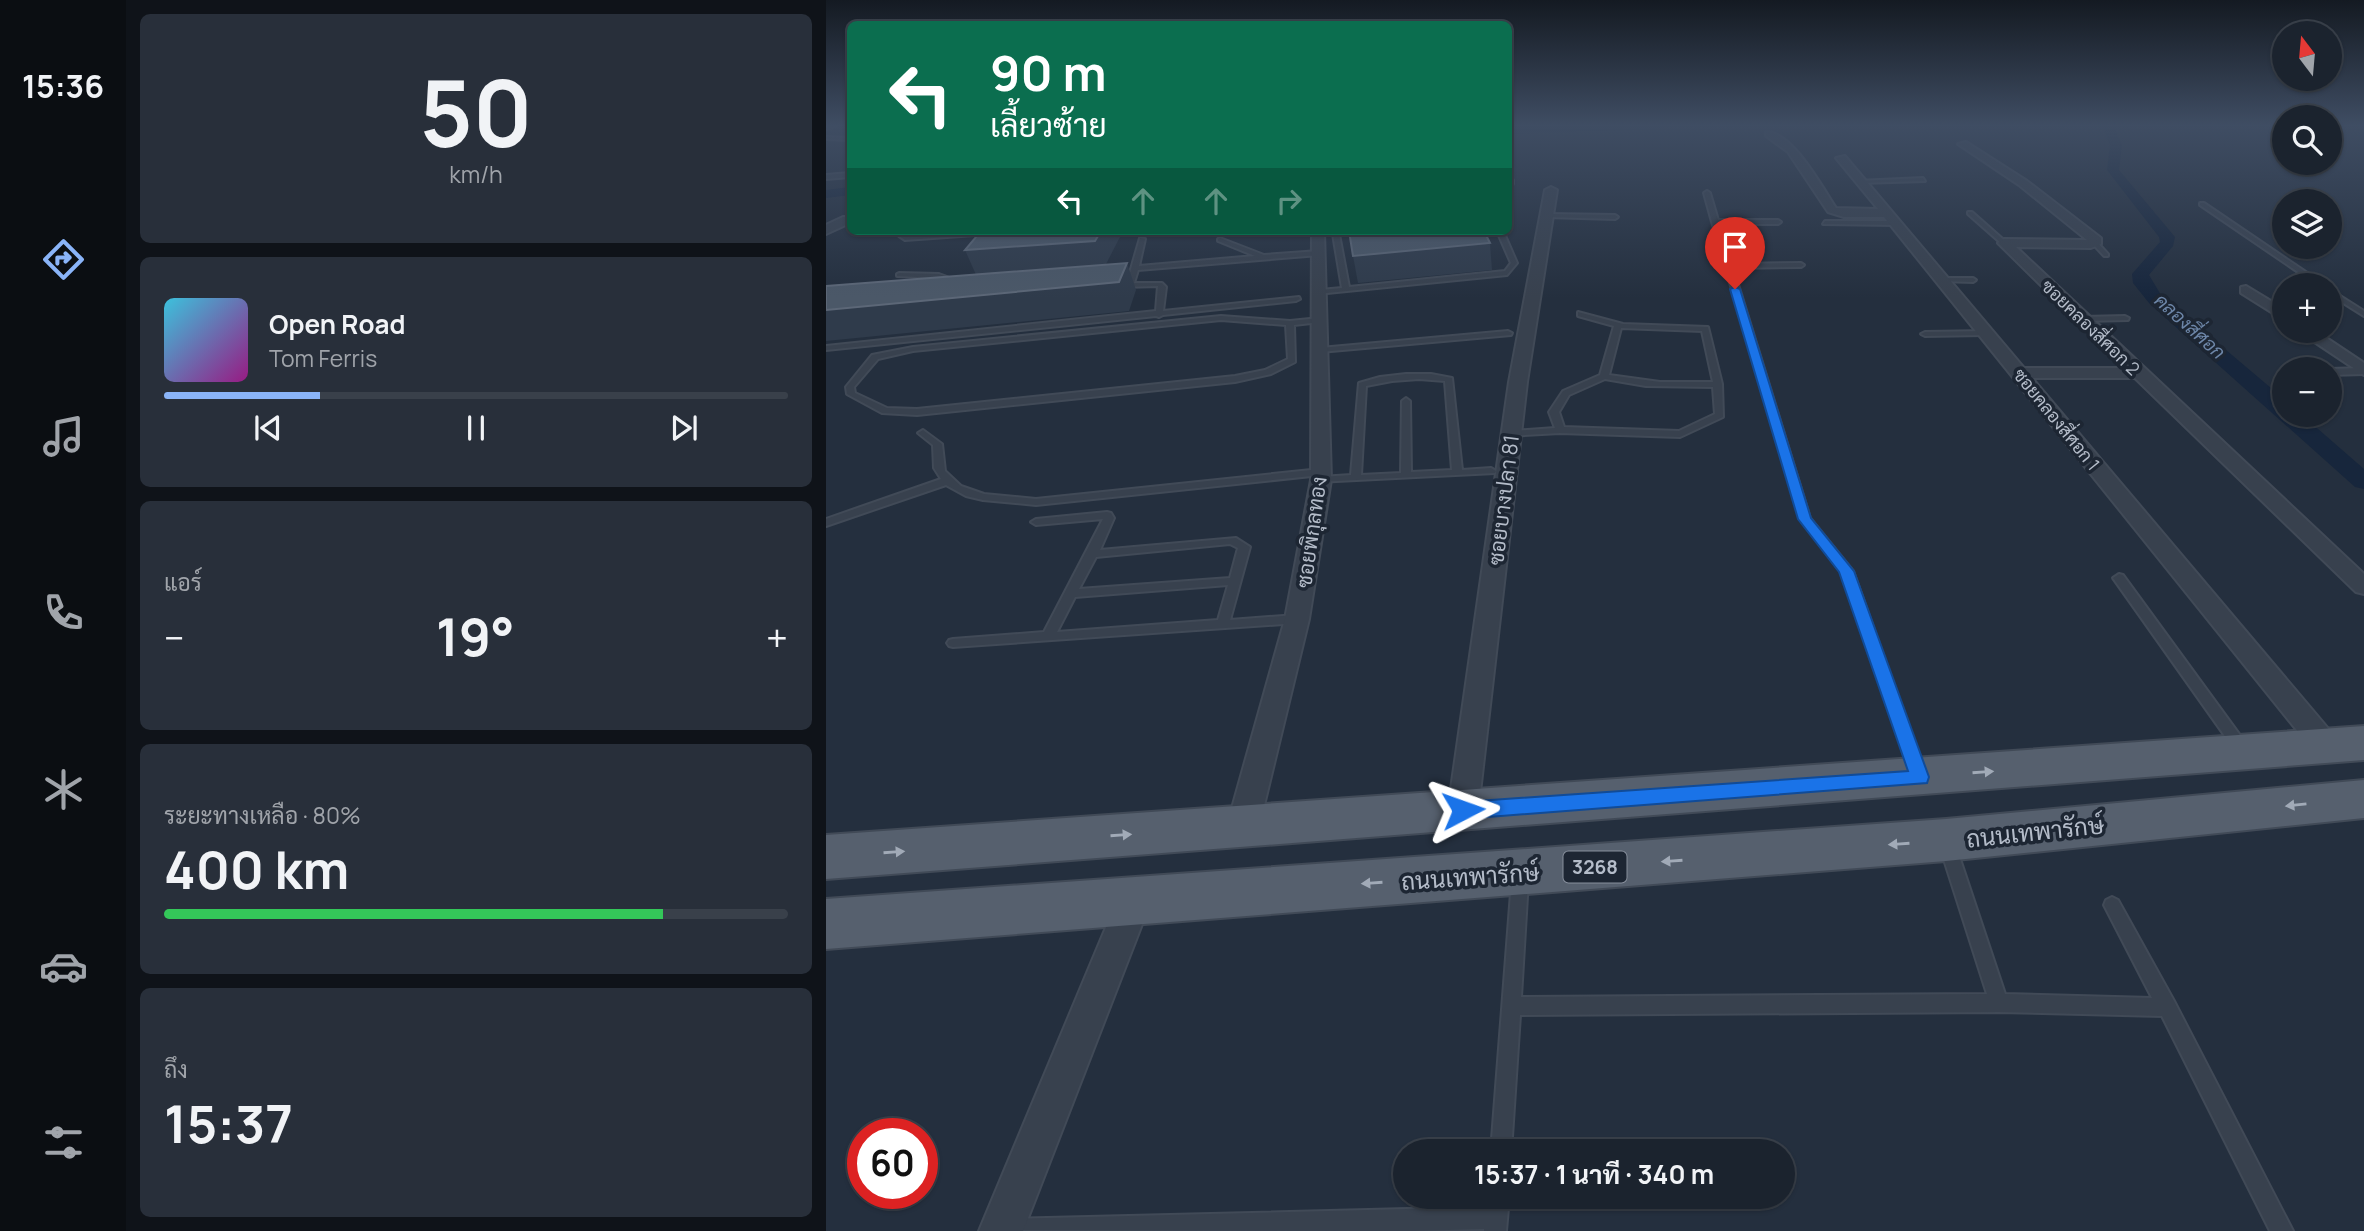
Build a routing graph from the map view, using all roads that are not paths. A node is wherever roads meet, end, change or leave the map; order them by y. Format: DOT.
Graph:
graph roads {
  1 [pos="1814,183"];
  2 [pos="1862,183"];
  3 [pos="2025,183"];
  4 [pos="1552,190"];
  5 [pos="1707,193"];
  6 [pos="2202,204"];
  7 [pos="1970,213"];
  8 [pos="1548,216"];
  9 [pos="1615,217"];
  10 [pos="1891,218"];
  11 [pos="847,220"];
  12 [pos="1715,222"];
  13 [pos="1778,222"];
  14 [pos="1825,223"];
  15 [pos="826,230"];
  16 [pos="919,235"];
  17 [pos="1318,235"];
  18 [pos="1336,235"];
  19 [pos="1502,235"];
  20 [pos="905,236"];
  21 [pos="1142,239"];
  22 [pos="1220,240"];
  23 [pos="2004,243"];
  24 [pos="1319,253"];
  25 [pos="1266,258"];
  26 [pos="1801,265"];
  27 [pos="1728,266"];
  28 [pos="1134,270"];
  29 [pos="1121,272"];
  30 [pos="2303,273"];
  31 [pos="899,275"];
  32 [pos="1942,280"];
  33 [pos="1973,280"];
  34 [pos="1507,282"];
  35 [pos="969,283"];
  36 [pos="1130,285"];
  37 [pos="1118,286"];
  38 [pos="1346,289"];
  39 [pos="2246,290"];
  40 [pos="1296,299"];
  41 [pos="2342,299"];
  42 [pos="1318,301"];
  43 [pos="2272,308"];
  44 [pos="1581,314"];
  45 [pos="2364,314"];
  46 [pos="1159,315"];
  47 [pos="2125,318"];
  48 [pos="2083,319"];
  49 [pos="1290,323"];
  50 [pos="1618,325"];
  51 [pos="1985,332"];
  52 [pos="1508,333"];
  53 [pos="1925,334"];
  54 [pos="2323,343"];
  55 [pos="826,348"];
  56 [pos="1320,351"];
  57 [pos="2364,371"];
  58 [pos="2342,372"];
  59 [pos="2018,373"];
  60 [pos="2139,373"];
  61 [pos="1604,376"];
  62 [pos="1718,384"];
  63 [pos="1406,401"];
  64 [pos="1560,430"];
  65 [pos="923,433"];
  66 [pos="1512,434"];
  67 [pos="1491,471"];
  68 [pos="1457,473"];
  69 [pos="1321,476"];
  70 [pos="1406,476"];
  71 [pos="1356,478"];
  72 [pos="948,480"];
  73 [pos="826,523"];
  74 [pos="1036,523"];
  75 [pos="1092,554"];
  76 [pos="2119,578"];
  77 [pos="1235,581"];
  78 [pos="2364,587"];
  79 [pos="1072,593"];
  80 [pos="1297,619"];
  81 [pos="1223,623"];
  82 [pos="1048,636"];
  83 [pos="953,643"];
  84 [pos="2345,745"];
  85 [pos="2245,752"];
  86 [pos="1920,777"];
  87 [pos="2364,799"];
  88 [pos="1463,810"];
  89 [pos="1243,826"];
  90 [pos="1946,840"];
  91 [pos="826,857"];
  92 [pos="1521,872"];
  93 [pos="1135,901"];
  94 [pos="2112,905"];
  95 [pos="826,924"];
  96 [pos="1999,1003"];
  97 [pos="1511,1006"];
  98 [pos="2167,1007"];
  99 [pos="1502,1139"];
  100 [pos="1496,1215"];
  101 [pos="1001,1230"];
  102 [pos="2282,1231"];
  1 -- 10 [label="street"];
  2 -- 10 [label="street, ซอยคลองสี่ศอก 1"];
  3 -- 23 [label="street, ซอยคลองสี่ศอก 2"];
  4 -- 8 [label="street, ซอยบางปลา 81"];
  5 -- 12 [label="lane"];
  6 -- 30 [label="lane"];
  7 -- 23 [label="lane"];
  8 -- 9 [label="lane"];
  8 -- 66 [label="street, ซอยบางปลา 81"];
  10 -- 14 [label="lane"];
  10 -- 32 [label="street, ซอยคลองสี่ศอก 1"];
  11 -- 15 [label="street"];
  12 -- 13 [label="lane"];
  12 -- 27 [label="lane"];
  16 -- 20 [label="street"];
  17 -- 24 [label="street, ซอยพิกุลทอง"];
  18 -- 38 [label="lane"];
  19 -- 38 [label="lane"];
  21 -- 28 [label="lane"];
  22 -- 25 [label="lane"];
  23 -- 48 [label="street, ซอยคลองสี่ศอก 2"];
  24 -- 25 [label="lane"];
  24 -- 42 [label="street, ซอยพิกุลทอง"];
  25 -- 28 [label="lane"];
  26 -- 27 [label="lane"];
  27 -- 86 [label="lane"];
  28 -- 29 [label="lane"];
  28 -- 36 [label="lane"];
  31 -- 35 [label="lane"];
  32 -- 33 [label="lane"];
  32 -- 51 [label="street, ซอยคลองสี่ศอก 1"];
  34 -- 42 [label="lane"];
  36 -- 37 [label="lane"];
  36 -- 46 [label="lane"];
  38 -- 42 [label="lane"];
  39 -- 43 [label="street"];
  40 -- 46 [label="lane"];
  41 -- 45 [label="lane"];
  42 -- 49 [label="lane"];
  42 -- 56 [label="street, ซอยพิกุลทอง"];
  44 -- 50 [label="lane"];
  46 -- 55 [label="lane"];
  47 -- 48 [label="lane"];
  48 -- 60 [label="street, ซอยคลองสี่ศอก 2"];
  49 -- 49 [label="lane"];
  50 -- 61 [label="lane"];
  50 -- 62 [label="lane"];
  51 -- 53 [label="lane"];
  51 -- 59 [label="street, ซอยคลองสี่ศอก 1"];
  52 -- 56 [label="lane"];
  54 -- 57 [label="street"];
  56 -- 69 [label="street, ซอยพิกุลทอง"];
  57 -- 58 [label="lane"];
  59 -- 60 [label="street"];
  59 -- 84 [label="street, ซอยคลองสี่ศอก 1"];
  60 -- 78 [label="street, ซอยคลองสี่ศอก 2"];
  61 -- 62 [label="lane"];
  61 -- 64 [label="lane"];
  62 -- 64 [label="lane"];
  63 -- 70 [label="lane"];
  64 -- 66 [label="lane"];
  65 -- 72 [label="lane"];
  66 -- 88 [label="street, ซอยบางปลา 81"];
  67 -- 68 [label="lane"];
  68 -- 70 [label="lane"];
  68 -- 71 [label="lane"];
  69 -- 71 [label="lane"];
  69 -- 72 [label="lane"];
  69 -- 80 [label="street, ซอยพิกุลทอง"];
  70 -- 71 [label="lane"];
  72 -- 73 [label="lane"];
  74 -- 75 [label="lane"];
  75 -- 77 [label="lane"];
  75 -- 79 [label="lane"];
  76 -- 85 [label="lane"];
  77 -- 79 [label="lane"];
  77 -- 81 [label="lane"];
  79 -- 82 [label="lane"];
  80 -- 81 [label="lane"];
  80 -- 89 [label="street, ซอยพิกุลทอง"];
  81 -- 82 [label="lane"];
  82 -- 83 [label="lane"];
  84 -- 85 [label="main road"];
  86 -- 85 [label="main road, one-way"];
  86 -- 88 [label="main road"];
  87 -- 90 [label="main road, ถนนเทพารักษ์ / 3268, one-way"];
  88 -- 89 [label="main road"];
  91 -- 89 [label="main road, one-way"];
  90 -- 92 [label="main road, ถนนเทพารักษ์ / 3268, one-way"];
  90 -- 96 [label="lane"];
  92 -- 93 [label="main road, ถนนเทพารักษ์ / 3268, one-way"];
  92 -- 97 [label="lane"];
  93 -- 95 [label="main road, ถนนเทพารักษ์ / 3268"];
  93 -- 101 [label="street"];
  94 -- 98 [label="lane"];
  96 -- 97 [label="lane"];
  96 -- 98 [label="lane"];
  97 -- 99 [label="lane"];
  98 -- 102 [label="lane"];
  100 -- 101 [label="lane"];
}
